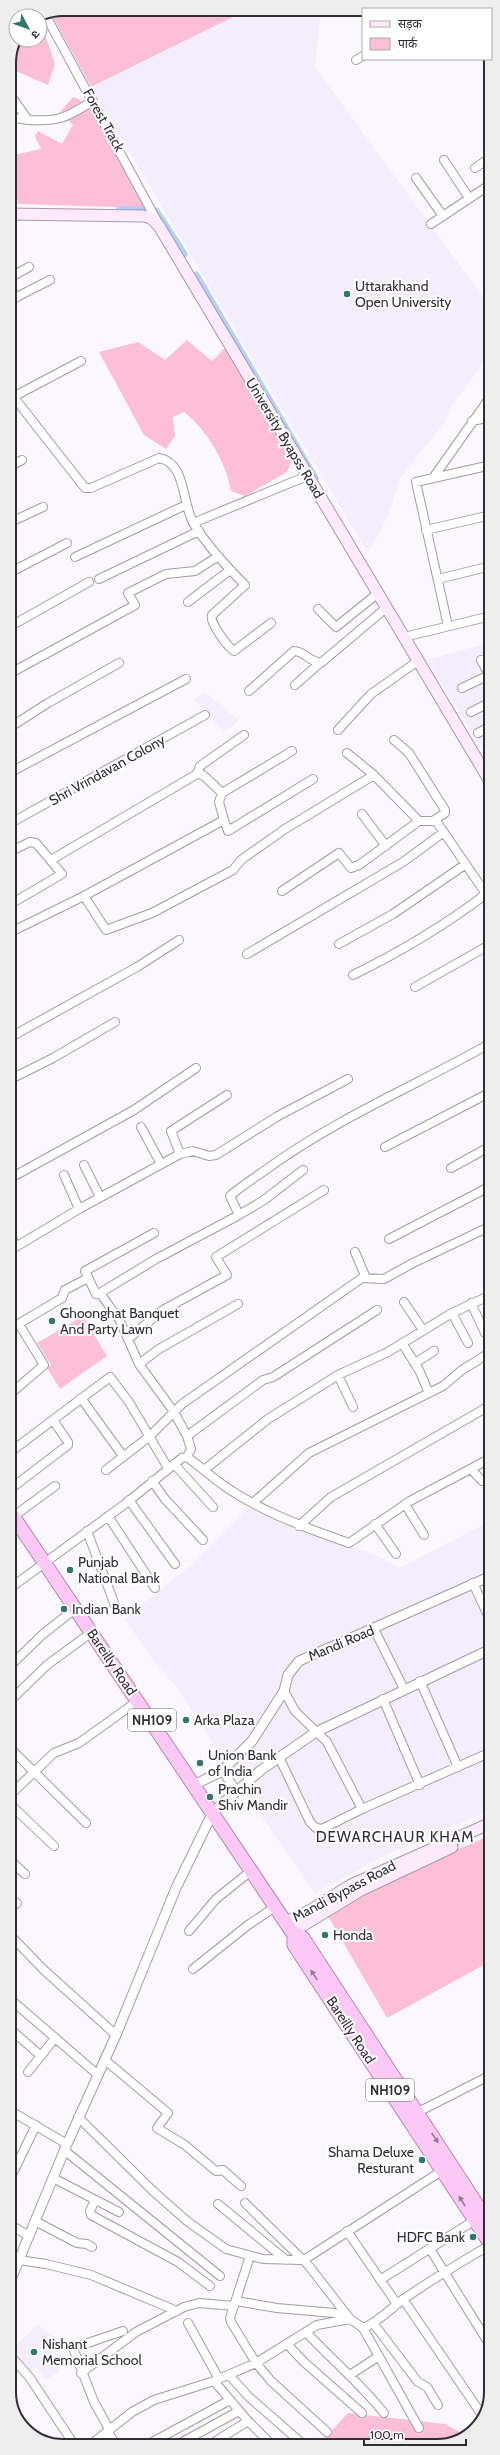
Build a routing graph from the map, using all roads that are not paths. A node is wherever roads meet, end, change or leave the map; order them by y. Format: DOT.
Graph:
graph roads {
  1 [pos="48,20"];
  2 [pos="93,101"];
  3 [pos="16,103"];
  4 [pos="18,119"];
  5 [pos="28,120"];
  6 [pos="444,160"];
  7 [pos="484,161"];
  8 [pos="475,168"];
  9 [pos="416,178"];
  10 [pos="484,188"];
  11 [pos="469,198"];
  12 [pos="16,214"];
  13 [pos="442,216"];
  14 [pos="431,224"];
  15 [pos="159,226"];
  16 [pos="29,267"];
  17 [pos="16,274"];
  18 [pos="50,280"];
  19 [pos="16,297"];
  20 [pos="81,361"];
  21 [pos="16,392"];
  22 [pos="16,400"];
  23 [pos="484,405"];
  24 [pos="484,418"];
  25 [pos="472,421"];
  26 [pos="22,460"];
  27 [pos="16,463"];
  28 [pos="484,467"];
  29 [pos="307,476"];
  30 [pos="433,478"];
  31 [pos="186,505"];
  32 [pos="42,507"];
  33 [pos="484,517"];
  34 [pos="16,520"];
  35 [pos="194,523"];
  36 [pos="426,530"];
  37 [pos="199,531"];
  38 [pos="67,543"];
  39 [pos="75,557"];
  40 [pos="217,557"];
  41 [pos="484,568"];
  42 [pos="16,569"];
  43 [pos="230,570"];
  44 [pos="99,579"];
  45 [pos="438,579"];
  46 [pos="89,582"];
  47 [pos="377,594"];
  48 [pos="188,602"];
  49 [pos="386,608"];
  50 [pos="318,609"];
  51 [pos="484,618"];
  52 [pos="16,623"];
  53 [pos="271,623"];
  54 [pos="448,626"];
  55 [pos="407,636"];
  56 [pos="481,660"];
  57 [pos="418,661"];
  58 [pos="119,663"];
  59 [pos="320,663"];
  60 [pos="484,665"];
  61 [pos="16,670"];
  62 [pos="186,679"];
  63 [pos="484,679"];
  64 [pos="295,685"];
  65 [pos="462,688"];
  66 [pos="250,691"];
  67 [pos="484,706"];
  68 [pos="471,712"];
  69 [pos="205,715"];
  70 [pos="16,724"];
  71 [pos="338,730"];
  72 [pos="484,730"];
  73 [pos="478,733"];
  74 [pos="244,735"];
  75 [pos="394,740"];
  76 [pos="292,751"];
  77 [pos="347,753"];
  78 [pos="16,769"];
  79 [pos="484,771"];
  80 [pos="197,774"];
  81 [pos="374,775"];
  82 [pos="313,779"];
  83 [pos="222,793"];
  84 [pos="362,814"];
  85 [pos="16,820"];
  86 [pos="224,820"];
  87 [pos="420,821"];
  88 [pos="433,821"];
  89 [pos="444,832"];
  90 [pos="386,846"];
  91 [pos="16,849"];
  92 [pos="51,860"];
  93 [pos="466,864"];
  94 [pos="282,891"];
  95 [pos="484,891"];
  96 [pos="84,896"];
  97 [pos="16,901"];
  98 [pos="484,901"];
  99 [pos="16,930"];
  100 [pos="179,940"];
  101 [pos="340,944"];
  102 [pos="484,948"];
  103 [pos="247,954"];
  104 [pos="353,975"];
  105 [pos="415,987"];
  106 [pos="115,1022"];
  107 [pos="16,1034"];
  108 [pos="484,1047"];
  109 [pos="196,1068"];
  110 [pos="16,1076"];
  111 [pos="348,1079"];
  112 [pos="227,1096"];
  113 [pos="484,1096"];
  114 [pos="141,1127"];
  115 [pos="385,1147"];
  116 [pos="484,1150"];
  117 [pos="180,1154"];
  118 [pos="84,1164"];
  119 [pos="161,1164"];
  120 [pos="451,1168"];
  121 [pos="303,1170"];
  122 [pos="16,1175"];
  123 [pos="64,1175"];
  124 [pos="324,1190"];
  125 [pos="484,1190"];
  126 [pos="100,1197"];
  127 [pos="79,1208"];
  128 [pos="239,1215"];
  129 [pos="484,1229"];
  130 [pos="154,1233"];
  131 [pos="389,1238"];
  132 [pos="16,1247"];
  133 [pos="355,1252"];
  134 [pos="88,1278"];
  135 [pos="366,1278"];
  136 [pos="100,1293"];
  137 [pos="484,1298"];
  138 [pos="404,1302"];
  139 [pos="471,1303"];
  140 [pos="238,1304"];
  141 [pos="377,1310"];
  142 [pos="452,1313"];
  143 [pos="423,1330"];
  144 [pos="484,1331"];
  145 [pos="128,1338"];
  146 [pos="402,1343"];
  147 [pos="468,1343"];
  148 [pos="434,1352"];
  149 [pos="484,1357"];
  150 [pos="415,1363"];
  151 [pos="139,1364"];
  152 [pos="338,1375"];
  153 [pos="16,1389"];
  154 [pos="429,1393"];
  155 [pos="81,1398"];
  156 [pos="352,1407"];
  157 [pos="484,1409"];
  158 [pos="174,1412"];
  159 [pos="53,1420"];
  160 [pos="150,1436"];
  161 [pos="187,1436"];
  162 [pos="16,1448"];
  163 [pos="123,1456"];
  164 [pos="187,1457"];
  165 [pos="484,1462"];
  166 [pos="171,1466"];
  167 [pos="471,1469"];
  168 [pos="106,1470"];
  169 [pos="204,1470"];
  170 [pos="484,1480"];
  171 [pos="152,1481"];
  172 [pos="16,1485"];
  173 [pos="55,1486"];
  174 [pos="129,1500"];
  175 [pos="254,1502"];
  176 [pos="405,1504"];
  177 [pos="213,1507"];
  178 [pos="108,1516"];
  179 [pos="16,1517"];
  180 [pos="375,1524"];
  181 [pos="16,1525"];
  182 [pos="300,1526"];
  183 [pos="87,1531"];
  184 [pos="424,1535"];
  185 [pos="203,1540"];
  186 [pos="396,1554"];
  187 [pos="44,1563"];
  188 [pos="175,1564"];
  189 [pos="484,1579"];
  190 [pos="473,1583"];
  191 [pos="16,1584"];
  192 [pos="155,1588"];
  193 [pos="484,1607"];
  194 [pos="76,1608"];
  195 [pos="116,1608"];
  196 [pos="374,1629"];
  197 [pos="92,1632"];
  198 [pos="484,1652"];
  199 [pos="16,1660"];
  200 [pos="420,1681"];
  201 [pos="404,1689"];
  202 [pos="284,1690"];
  203 [pos="16,1695"];
  204 [pos="383,1699"];
  205 [pos="139,1700"];
  206 [pos="316,1732"];
  207 [pos="16,1754"];
  208 [pos="484,1755"];
  209 [pos="279,1757"];
  210 [pos="458,1768"];
  211 [pos="222,1771"];
  212 [pos="34,1772"];
  213 [pos="194,1784"];
  214 [pos="420,1784"];
  215 [pos="16,1789"];
  216 [pos="237,1791"];
  217 [pos="362,1809"];
  218 [pos="16,1810"];
  219 [pos="213,1812"];
  220 [pos="86,1823"];
  221 [pos="484,1825"];
  222 [pos="484,1833"];
  223 [pos="54,1846"];
  224 [pos="16,1866"];
  225 [pos="252,1871"];
  226 [pos="25,1874"];
  227 [pos="275,1907"];
  228 [pos="290,1929"];
  229 [pos="189,1931"];
  230 [pos="16,1941"];
  231 [pos="193,1969"];
  232 [pos="16,2004"];
  233 [pos="16,2034"];
  234 [pos="116,2034"];
  235 [pos="55,2038"];
  236 [pos="41,2056"];
  237 [pos="105,2060"];
  238 [pos="28,2072"];
  239 [pos="98,2075"];
  240 [pos="484,2079"];
  241 [pos="418,2112"];
  242 [pos="16,2114"];
  243 [pos="78,2117"];
  244 [pos="36,2125"];
  245 [pos="65,2147"];
  246 [pos="16,2166"];
  247 [pos="448,2167"];
  248 [pos="53,2178"];
  249 [pos="241,2186"];
  250 [pos="96,2200"];
  251 [pos="244,2203"];
  252 [pos="218,2204"];
  253 [pos="119,2212"];
  254 [pos="484,2216"];
  255 [pos="475,2220"];
  256 [pos="35,2221"];
  257 [pos="16,2228"];
  258 [pos="347,2231"];
  259 [pos="484,2234"];
  260 [pos="29,2236"];
  261 [pos="92,2247"];
  262 [pos="430,2248"];
  263 [pos="484,2249"];
  264 [pos="250,2256"];
  265 [pos="19,2260"];
  266 [pos="286,2260"];
  267 [pos="302,2260"];
  268 [pos="16,2268"];
  269 [pos="445,2272"];
  270 [pos="220,2276"];
  271 [pos="380,2280"];
  272 [pos="210,2286"];
  273 [pos="400,2302"];
  274 [pos="235,2303"];
  275 [pos="177,2310"];
  276 [pos="348,2317"];
  277 [pos="188,2323"];
  278 [pos="373,2323"];
  279 [pos="363,2328"];
  280 [pos="123,2331"];
  281 [pos="306,2332"];
  282 [pos="484,2336"];
  283 [pos="287,2344"];
  284 [pos="379,2356"];
  285 [pos="16,2361"];
  286 [pos="256,2363"];
  287 [pos="81,2373"];
  288 [pos="229,2375"];
  289 [pos="350,2375"];
  290 [pos="216,2380"];
  291 [pos="230,2400"];
  292 [pos="438,2405"];
  293 [pos="239,2411"];
  294 [pos="362,2412"];
  295 [pos="479,2412"];
  296 [pos="384,2413"];
  297 [pos="248,2421"];
  298 [pos="419,2428"];
  299 [pos="108,2430"];
  300 [pos="327,2432"];
  301 [pos="70,2439"];
  302 [pos="97,2439"];
  303 [pos="113,2439"];
  304 [pos="158,2439"];
  305 [pos="188,2439"];
  306 [pos="219,2439"];
  307 [pos="265,2439"];
  308 [pos="297,2439"];
  1 -- 2 [label="street, Forest Track"];
  2 -- 5 [label="street"];
  2 -- 15 [label="street, Forest Track"];
  3 -- 5 [label="street"];
  4 -- 5 [label="street"];
  6 -- 11 [label="street"];
  7 -- 8 [label="street"];
  9 -- 13 [label="street"];
  10 -- 11 [label="street"];
  11 -- 13 [label="street"];
  12 -- 15 [label="main road, University Byapss Road"];
  13 -- 14 [label="street"];
  15 -- 29 [label="main road, University Byapss Road"];
  16 -- 17 [label="street"];
  18 -- 19 [label="street"];
  20 -- 21 [label="street"];
  22 -- 31 [label="street"];
  23 -- 25 [label="street"];
  24 -- 25 [label="street"];
  25 -- 30 [label="street"];
  26 -- 27 [label="street"];
  28 -- 30 [label="street"];
  29 -- 35 [label="street"];
  29 -- 47 [label="main road, University Byapss Road"];
  30 -- 36 [label="street"];
  31 -- 35 [label="street"];
  31 -- 39 [label="street"];
  32 -- 34 [label="street"];
  33 -- 36 [label="street"];
  35 -- 37 [label="street"];
  36 -- 45 [label="street"];
  37 -- 40 [label="street"];
  37 -- 44 [label="street"];
  38 -- 42 [label="street"];
  40 -- 43 [label="street"];
  40 -- 61 [label="street"];
  41 -- 45 [label="street"];
  43 -- 48 [label="street"];
  43 -- 53 [label="street"];
  45 -- 54 [label="street"];
  46 -- 52 [label="street"];
  47 -- 49 [label="main road, University Byapss Road"];
  47 -- 50 [label="street"];
  49 -- 55 [label="main road, University Byapss Road"];
  49 -- 59 [label="street"];
  51 -- 54 [label="street"];
  54 -- 55 [label="street"];
  55 -- 57 [label="main road, University Byapss Road"];
  56 -- 60 [label="street"];
  57 -- 71 [label="street"];
  57 -- 79 [label="main road, University Byapss Road"];
  58 -- 70 [label="street"];
  59 -- 64 [label="street"];
  59 -- 66 [label="street"];
  62 -- 78 [label="street"];
  63 -- 65 [label="street"];
  67 -- 68 [label="street"];
  69 -- 85 [label="street, Shri Vrindavan Colony"];
  72 -- 73 [label="street"];
  74 -- 80 [label="street"];
  75 -- 88 [label="street"];
  76 -- 83 [label="street"];
  77 -- 81 [label="street"];
  80 -- 83 [label="street"];
  80 -- 92 [label="street"];
  81 -- 87 [label="street"];
  81 -- 96 [label="street"];
  82 -- 86 [label="street"];
  83 -- 86 [label="street"];
  84 -- 90 [label="street"];
  86 -- 96 [label="street"];
  87 -- 88 [label="street"];
  87 -- 90 [label="street"];
  88 -- 89 [label="street"];
  89 -- 93 [label="street"];
  89 -- 103 [label="street"];
  90 -- 94 [label="street"];
  91 -- 92 [label="street"];
  92 -- 97 [label="street"];
  93 -- 95 [label="street"];
  93 -- 101 [label="street"];
  96 -- 99 [label="street"];
  98 -- 104 [label="street"];
  100 -- 107 [label="street"];
  102 -- 105 [label="street"];
  106 -- 110 [label="street"];
  108 -- 128 [label="street"];
  109 -- 122 [label="street"];
  111 -- 117 [label="street"];
  112 -- 117 [label="street"];
  113 -- 115 [label="street"];
  114 -- 119 [label="street"];
  116 -- 120 [label="street"];
  117 -- 119 [label="street"];
  118 -- 126 [label="street"];
  119 -- 126 [label="street"];
  121 -- 128 [label="street"];
  123 -- 127 [label="street"];
  124 -- 145 [label="street"];
  125 -- 131 [label="street"];
  126 -- 127 [label="street"];
  127 -- 132 [label="street"];
  128 -- 136 [label="street"];
  129 -- 135 [label="street"];
  130 -- 134 [label="street"];
  133 -- 135 [label="street"];
  134 -- 136 [label="street"];
  134 -- 153 [label="street"];
  135 -- 158 [label="street"];
  136 -- 145 [label="street"];
  137 -- 139 [label="street"];
  138 -- 143 [label="street"];
  139 -- 142 [label="street"];
  139 -- 144 [label="street"];
  140 -- 151 [label="street"];
  141 -- 161 [label="street"];
  142 -- 143 [label="street"];
  142 -- 147 [label="street"];
  143 -- 146 [label="street"];
  145 -- 151 [label="street"];
  146 -- 150 [label="street"];
  146 -- 152 [label="street"];
  148 -- 150 [label="street"];
  149 -- 154 [label="street"];
  150 -- 154 [label="street"];
  151 -- 158 [label="street"];
  152 -- 156 [label="street"];
  152 -- 169 [label="street"];
  154 -- 175 [label="street"];
  155 -- 159 [label="street"];
  155 -- 160 [label="street"];
  155 -- 163 [label="street"];
  157 -- 182 [label="street"];
  158 -- 160 [label="street"];
  158 -- 161 [label="street"];
  159 -- 162 [label="street"];
  159 -- 172 [label="street"];
  160 -- 163 [label="street"];
  160 -- 166 [label="street"];
  161 -- 164 [label="street"];
  163 -- 168 [label="street"];
  164 -- 166 [label="street"];
  164 -- 169 [label="street"];
  165 -- 167 [label="street"];
  166 -- 171 [label="street"];
  166 -- 177 [label="street"];
  167 -- 170 [label="street"];
  167 -- 176 [label="street"];
  169 -- 175 [label="street"];
  171 -- 174 [label="street"];
  171 -- 185 [label="street"];
  173 -- 179 [label="street"];
  174 -- 178 [label="street"];
  174 -- 188 [label="street"];
  175 -- 182 [label="street"];
  176 -- 180 [label="street"];
  176 -- 184 [label="street"];
  178 -- 183 [label="street"];
  178 -- 192 [label="street"];
  180 -- 182 [label="street"];
  180 -- 186 [label="street"];
  181 -- 187 [label="highway, Bareilly Road / NH109"];
  183 -- 187 [label="street"];
  183 -- 195 [label="street"];
  187 -- 191 [label="street"];
  187 -- 194 [label="highway, Bareilly Road / NH109"];
  189 -- 190 [label="street, Mandi Road"];
  190 -- 193 [label="street"];
  190 -- 196 [label="street, Mandi Road"];
  194 -- 197 [label="highway, Bareilly Road / NH109"];
  194 -- 199 [label="street"];
  196 -- 201 [label="street"];
  196 -- 202 [label="street, Mandi Road"];
  197 -- 203 [label="street"];
  197 -- 205 [label="highway, Bareilly Road / NH109"];
  198 -- 200 [label="street"];
  200 -- 201 [label="street"];
  200 -- 210 [label="street"];
  201 -- 204 [label="street"];
  202 -- 206 [label="street"];
  202 -- 211 [label="street, Mandi Road"];
  204 -- 206 [label="street"];
  204 -- 214 [label="street"];
  205 -- 212 [label="street"];
  205 -- 213 [label="highway, Bareilly Road / NH109"];
  206 -- 209 [label="street"];
  206 -- 217 [label="street"];
  207 -- 212 [label="street"];
  208 -- 210 [label="street"];
  209 -- 216 [label="street"];
  209 -- 217 [label="street"];
  210 -- 214 [label="street"];
  211 -- 213 [label="street, Mandi Road"];
  211 -- 216 [label="street"];
  212 -- 215 [label="street"];
  212 -- 220 [label="street"];
  213 -- 219 [label="highway, Bareilly Road / NH109"];
  214 -- 217 [label="street"];
  216 -- 219 [label="street"];
  218 -- 223 [label="street"];
  219 -- 225 [label="highway, Bareilly Road / NH109"];
  219 -- 234 [label="street"];
  221 -- 228 [label="main road, Mandi Bypass Road"];
  222 -- 228 [label="main road, Mandi Bypass Road"];
  224 -- 226 [label="street"];
  225 -- 227 [label="highway, Bareilly Road / NH109"];
  225 -- 229 [label="street"];
  227 -- 228 [label="highway, Bareilly Road / NH109"];
  227 -- 231 [label="street"];
  228 -- 241 [label="highway, Bareilly Road / NH109"];
  247 -- 228 [label="highway, Bareilly Road / NH109, one-way"];
  230 -- 234 [label="street"];
  232 -- 235 [label="street"];
  233 -- 236 [label="street"];
  234 -- 237 [label="street"];
  235 -- 236 [label="street"];
  235 -- 239 [label="street"];
  236 -- 238 [label="street"];
  237 -- 239 [label="street"];
  237 -- 249 [label="street"];
  239 -- 243 [label="street"];
  240 -- 241 [label="street"];
  241 -- 247 [label="highway, Bareilly Road / NH109, one-way"];
  242 -- 244 [label="street"];
  243 -- 245 [label="street"];
  243 -- 264 [label="street"];
  244 -- 245 [label="street"];
  244 -- 246 [label="street"];
  245 -- 248 [label="street"];
  245 -- 270 [label="street"];
  247 -- 254 [label="highway, Bareilly Road / NH109"];
  255 -- 247 [label="highway, Bareilly Road / NH109, one-way"];
  247 -- 258 [label="street"];
  248 -- 250 [label="street"];
  248 -- 256 [label="street"];
  250 -- 253 [label="street"];
  250 -- 272 [label="street"];
  251 -- 267 [label="street"];
  252 -- 266 [label="street"];
  255 -- 259 [label="highway, Bareilly Road / NH109"];
  255 -- 262 [label="street"];
  256 -- 260 [label="street"];
  256 -- 261 [label="street"];
  257 -- 260 [label="street"];
  258 -- 267 [label="street"];
  258 -- 271 [label="street"];
  260 -- 265 [label="street"];
  262 -- 269 [label="street"];
  262 -- 271 [label="street"];
  263 -- 269 [label="street"];
  264 -- 266 [label="street"];
  264 -- 274 [label="street"];
  265 -- 268 [label="street"];
  265 -- 275 [label="street"];
  266 -- 267 [label="street"];
  267 -- 276 [label="street"];
  269 -- 273 [label="street"];
  269 -- 282 [label="street"];
  271 -- 273 [label="street"];
  273 -- 278 [label="street"];
  273 -- 295 [label="street"];
  274 -- 275 [label="street"];
  274 -- 276 [label="street"];
  274 -- 286 [label="street"];
  275 -- 287 [label="street"];
  276 -- 279 [label="street"];
  276 -- 281 [label="street"];
  277 -- 290 [label="street"];
  278 -- 279 [label="street"];
  278 -- 292 [label="street"];
  279 -- 284 [label="street"];
  280 -- 287 [label="street"];
  281 -- 283 [label="street"];
  281 -- 289 [label="street"];
  283 -- 286 [label="street"];
  283 -- 294 [label="street"];
  284 -- 289 [label="street"];
  284 -- 298 [label="street"];
  285 -- 301 [label="street"];
  286 -- 288 [label="street"];
  286 -- 300 [label="street"];
  287 -- 299 [label="street"];
  288 -- 290 [label="street"];
  288 -- 308 [label="street"];
  289 -- 296 [label="street"];
  290 -- 291 [label="street"];
  290 -- 299 [label="street"];
  291 -- 293 [label="street"];
  291 -- 304 [label="street"];
  293 -- 297 [label="street"];
  293 -- 305 [label="street"];
  297 -- 306 [label="street"];
  297 -- 307 [label="street"];
  299 -- 302 [label="street"];
  299 -- 303 [label="street"];
}
